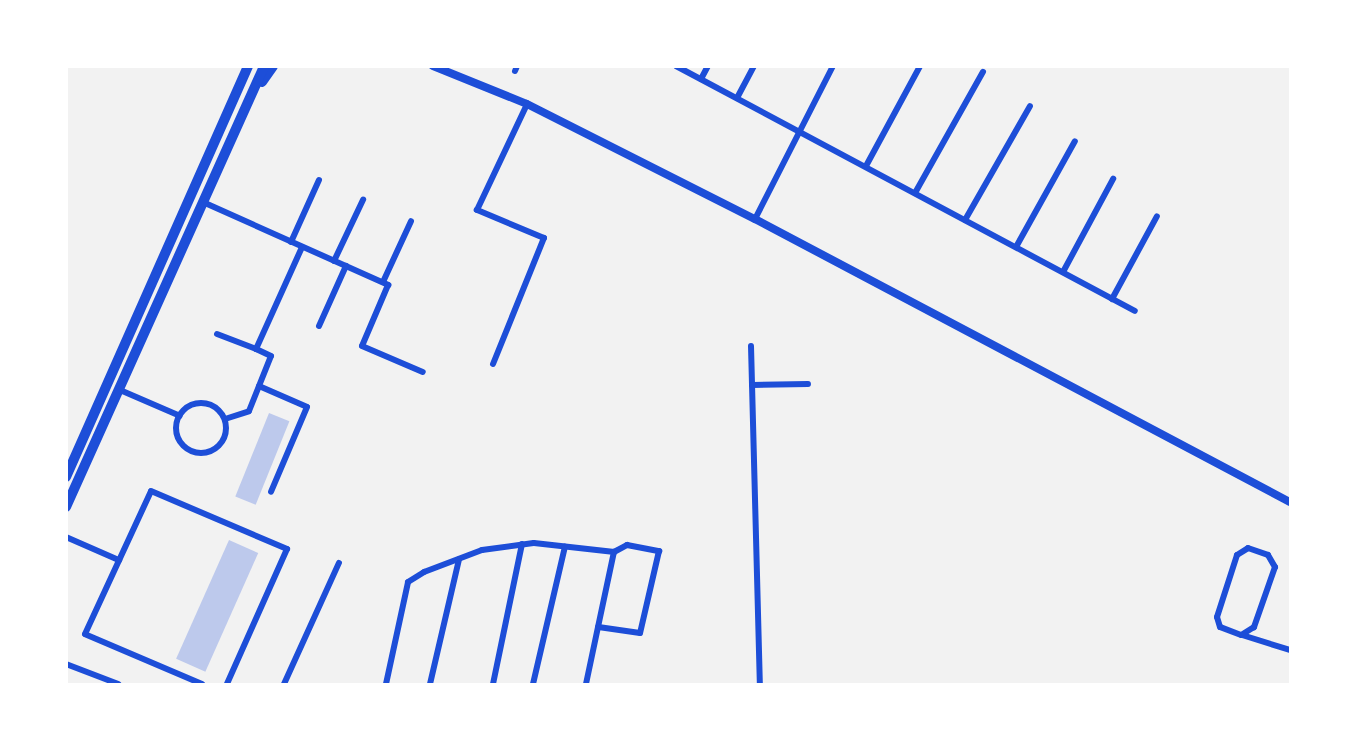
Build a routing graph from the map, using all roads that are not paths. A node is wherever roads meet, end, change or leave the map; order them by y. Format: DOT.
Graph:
graph roads {
  1 [pos="239,66"];
  2 [pos="248,66"];
  3 [pos="264,66"];
  4 [pos="272,66"];
  5 [pos="433,66"];
  6 [pos="676,66"];
  7 [pos="708,66"];
  8 [pos="754,66"];
  9 [pos="833,66"];
  10 [pos="920,66"];
  11 [pos="983,72"];
  12 [pos="701,79"];
  13 [pos="236,93"];
  14 [pos="737,98"];
  15 [pos="248,103"];
  16 [pos="527,104"];
  17 [pos="1030,106"];
  18 [pos="799,130"];
  19 [pos="1075,141"];
  20 [pos="866,166"];
  21 [pos="1113,179"];
  22 [pos="319,180"];
  23 [pos="915,193"];
  24 [pos="362,200"];
  25 [pos="205,203"];
  26 [pos="1157,216"];
  27 [pos="755,219"];
  28 [pos="965,220"];
  29 [pos="411,221"];
  30 [pos="290,242"];
  31 [pos="302,247"];
  32 [pos="1016,247"];
  33 [pos="334,261"];
  34 [pos="346,267"];
  35 [pos="1063,272"];
  36 [pos="383,282"];
  37 [pos="1112,299"];
  38 [pos="1135,311"];
  39 [pos="319,326"];
  40 [pos="217,334"];
  41 [pos="751,346"];
  42 [pos="256,349"];
  43 [pos="494,364"];
  44 [pos="423,372"];
  45 [pos="808,384"];
  46 [pos="752,385"];
  47 [pos="259,386"];
  48 [pos="120,390"];
  49 [pos="180,416"];
  50 [pos="225,419"];
  51 [pos="66,477"];
  52 [pos="271,492"];
  53 [pos="1290,502"];
  54 [pos="66,508"];
  55 [pos="66,537"];
  56 [pos="522,544"];
  57 [pos="565,547"];
  58 [pos="614,552"];
  59 [pos="458,559"];
  60 [pos="119,560"];
  61 [pos="339,564"];
  62 [pos="598,626"];
  63 [pos="1241,635"];
  64 [pos="1290,650"];
  65 [pos="66,664"];
  66 [pos="118,684"];
  67 [pos="202,684"];
  68 [pos="227,684"];
  69 [pos="284,684"];
  70 [pos="386,684"];
  71 [pos="429,684"];
  72 [pos="492,684"];
  73 [pos="533,684"];
  74 [pos="586,684"];
  75 [pos="760,684"];
  1 -- 13 [label="main road"];
  2 -- 13 [label="main road"];
  3 -- 15 [label="main road"];
  4 -- 15 [label="main road"];
  5 -- 16 [label="street"];
  6 -- 12 [label="street"];
  7 -- 12 [label="street"];
  8 -- 14 [label="street"];
  9 -- 18 [label="street"];
  10 -- 20 [label="street"];
  11 -- 23 [label="street"];
  12 -- 14 [label="street"];
  13 -- 51 [label="main road"];
  14 -- 18 [label="street"];
  15 -- 25 [label="main road"];
  16 -- 27 [label="street"];
  16 -- 43 [label="street"];
  17 -- 28 [label="street"];
  18 -- 20 [label="street"];
  18 -- 27 [label="street"];
  19 -- 32 [label="street"];
  20 -- 23 [label="street"];
  21 -- 35 [label="street"];
  22 -- 30 [label="street"];
  23 -- 28 [label="street"];
  24 -- 33 [label="street"];
  25 -- 30 [label="street"];
  25 -- 48 [label="main road"];
  26 -- 37 [label="street"];
  27 -- 53 [label="street"];
  28 -- 32 [label="street"];
  29 -- 36 [label="street"];
  30 -- 31 [label="street"];
  31 -- 33 [label="street"];
  31 -- 42 [label="street"];
  32 -- 35 [label="street"];
  33 -- 34 [label="street"];
  34 -- 36 [label="street"];
  34 -- 39 [label="street"];
  35 -- 37 [label="street"];
  36 -- 44 [label="street"];
  37 -- 38 [label="street"];
  40 -- 42 [label="street"];
  41 -- 46 [label="street"];
  42 -- 47 [label="street"];
  45 -- 46 [label="street"];
  46 -- 75 [label="street"];
  47 -- 50 [label="street"];
  47 -- 52 [label="street"];
  48 -- 49 [label="street"];
  48 -- 54 [label="main road"];
  49 -- 50 [label="street"];
  49 -- 50 [label="street"];
  55 -- 60 [label="street"];
  56 -- 57 [label="street"];
  56 -- 59 [label="street"];
  56 -- 72 [label="street"];
  57 -- 58 [label="street"];
  57 -- 73 [label="street"];
  58 -- 62 [label="street"];
  58 -- 62 [label="street"];
  59 -- 70 [label="street"];
  59 -- 71 [label="street"];
  60 -- 67 [label="street"];
  60 -- 68 [label="street"];
  61 -- 69 [label="street"];
  62 -- 74 [label="street"];
  63 -- 63 [label="street"];
  63 -- 64 [label="street"];
  65 -- 66 [label="street"];
}
